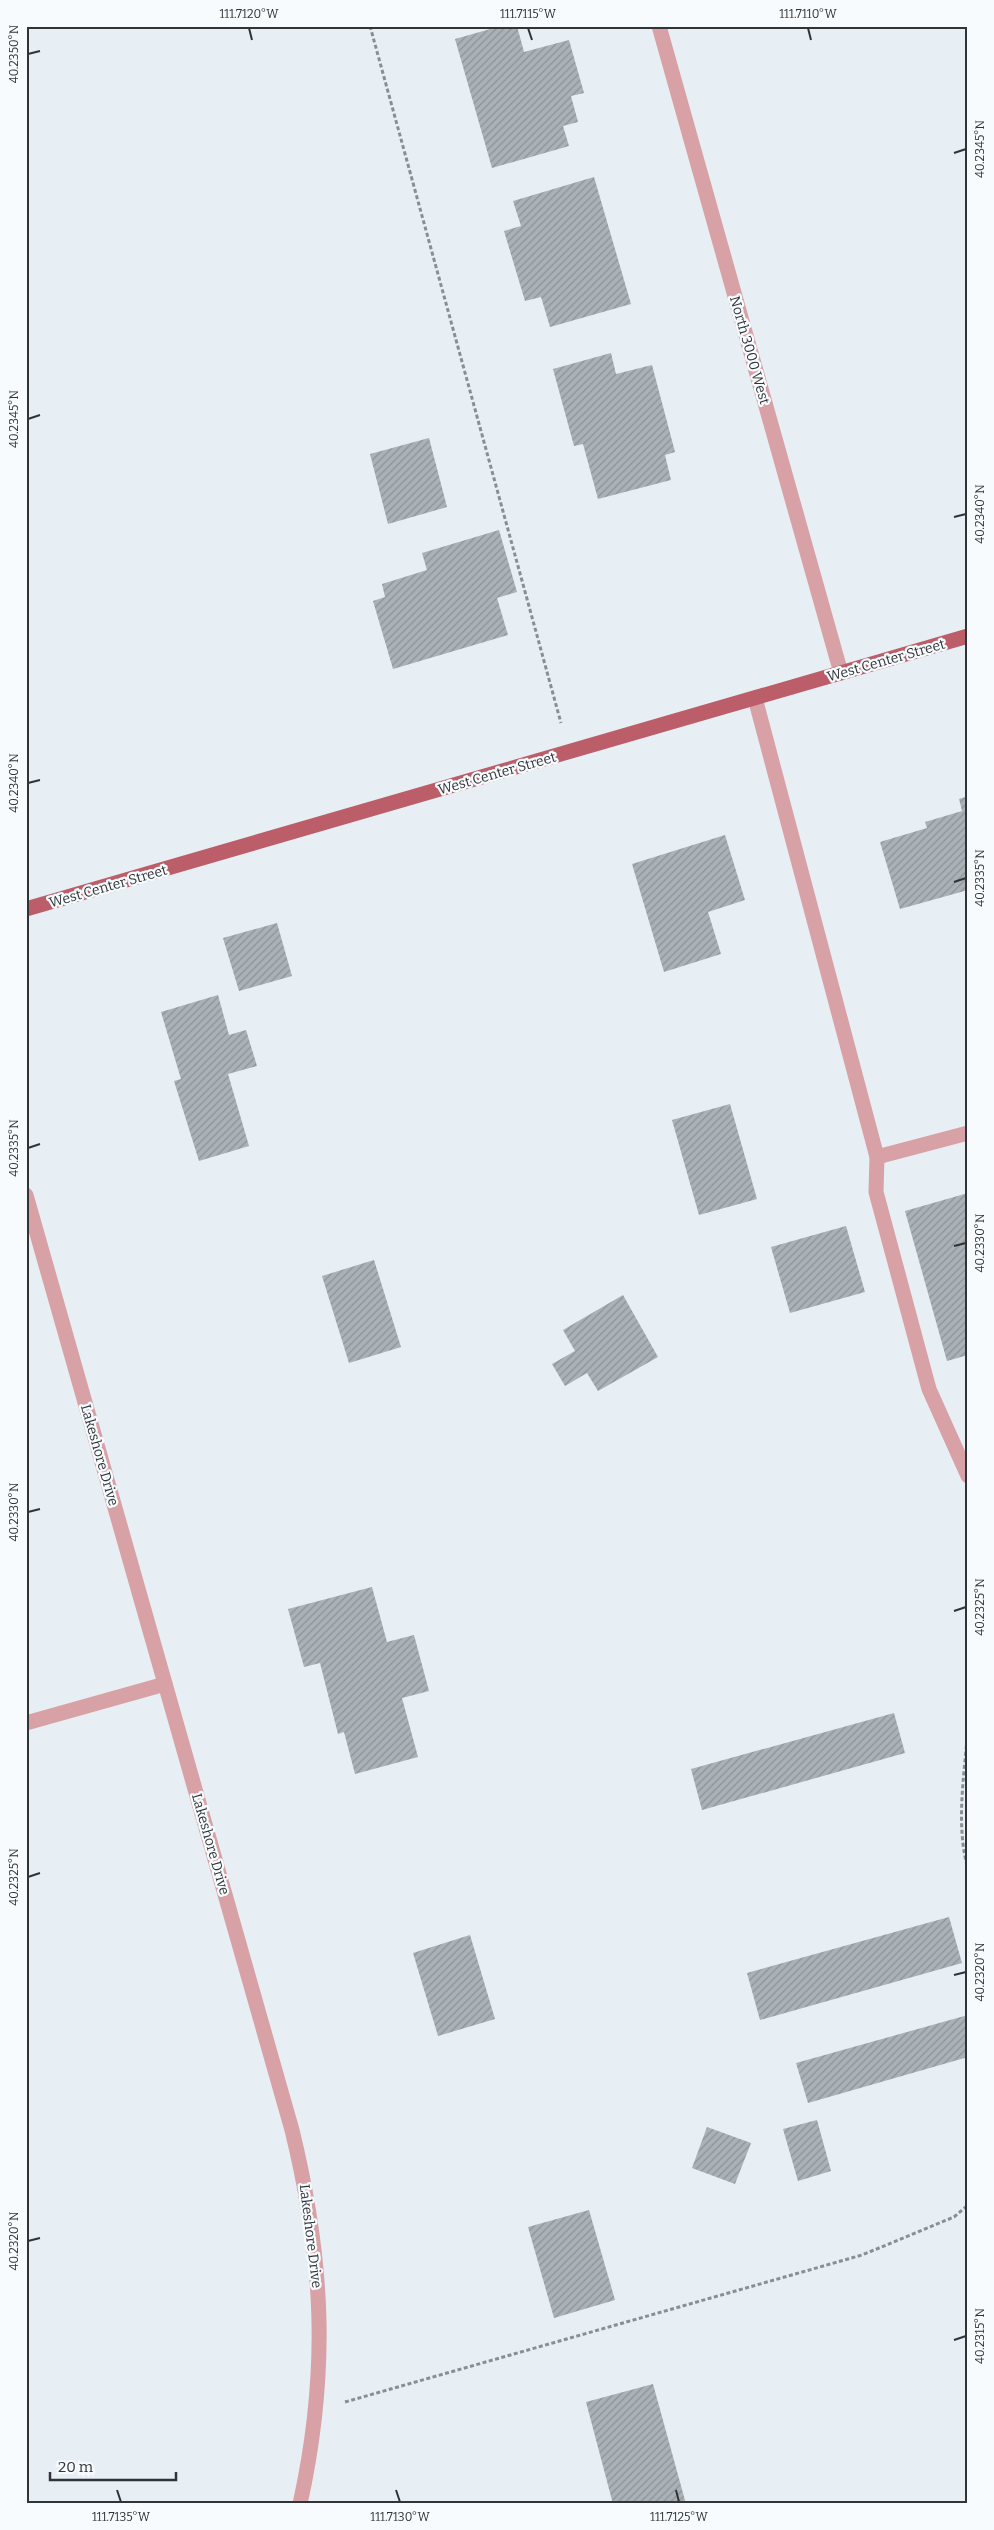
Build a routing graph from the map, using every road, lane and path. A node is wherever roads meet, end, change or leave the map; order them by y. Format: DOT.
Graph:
graph roads {
  1 [pos="370,26"];
  2 [pos="659,26"];
  3 [pos="968,636"];
  4 [pos="841,673"];
  5 [pos="755,698"];
  6 [pos="570,752"];
  7 [pos="26,909"];
  8 [pos="968,1133"];
  9 [pos="877,1157"];
  10 [pos="26,1195"];
  11 [pos="968,1476"];
  12 [pos="165,1684"];
  13 [pos="26,1723"];
  14 [pos="968,1726"];
  15 [pos="968,1869"];
  16 [pos="968,2205"];
  17 [pos="316,2410"];
  18 [pos="300,2504"];
  1 -- 6 [label="path"];
  2 -- 4 [label="street, North 3000 West"];
  3 -- 4 [label="main road, West Center Street"];
  4 -- 5 [label="main road, West Center Street"];
  5 -- 6 [label="main road, West Center Street"];
  5 -- 9 [label="street"];
  6 -- 7 [label="main road, West Center Street"];
  8 -- 9 [label="street"];
  9 -- 11 [label="street"];
  10 -- 12 [label="street, Lakeshore Drive"];
  12 -- 13 [label="street"];
  12 -- 17 [label="street, Lakeshore Drive"];
  14 -- 15 [label="path"];
  16 -- 17 [label="path"];
  17 -- 18 [label="street, Lakeshore Drive"];
}
